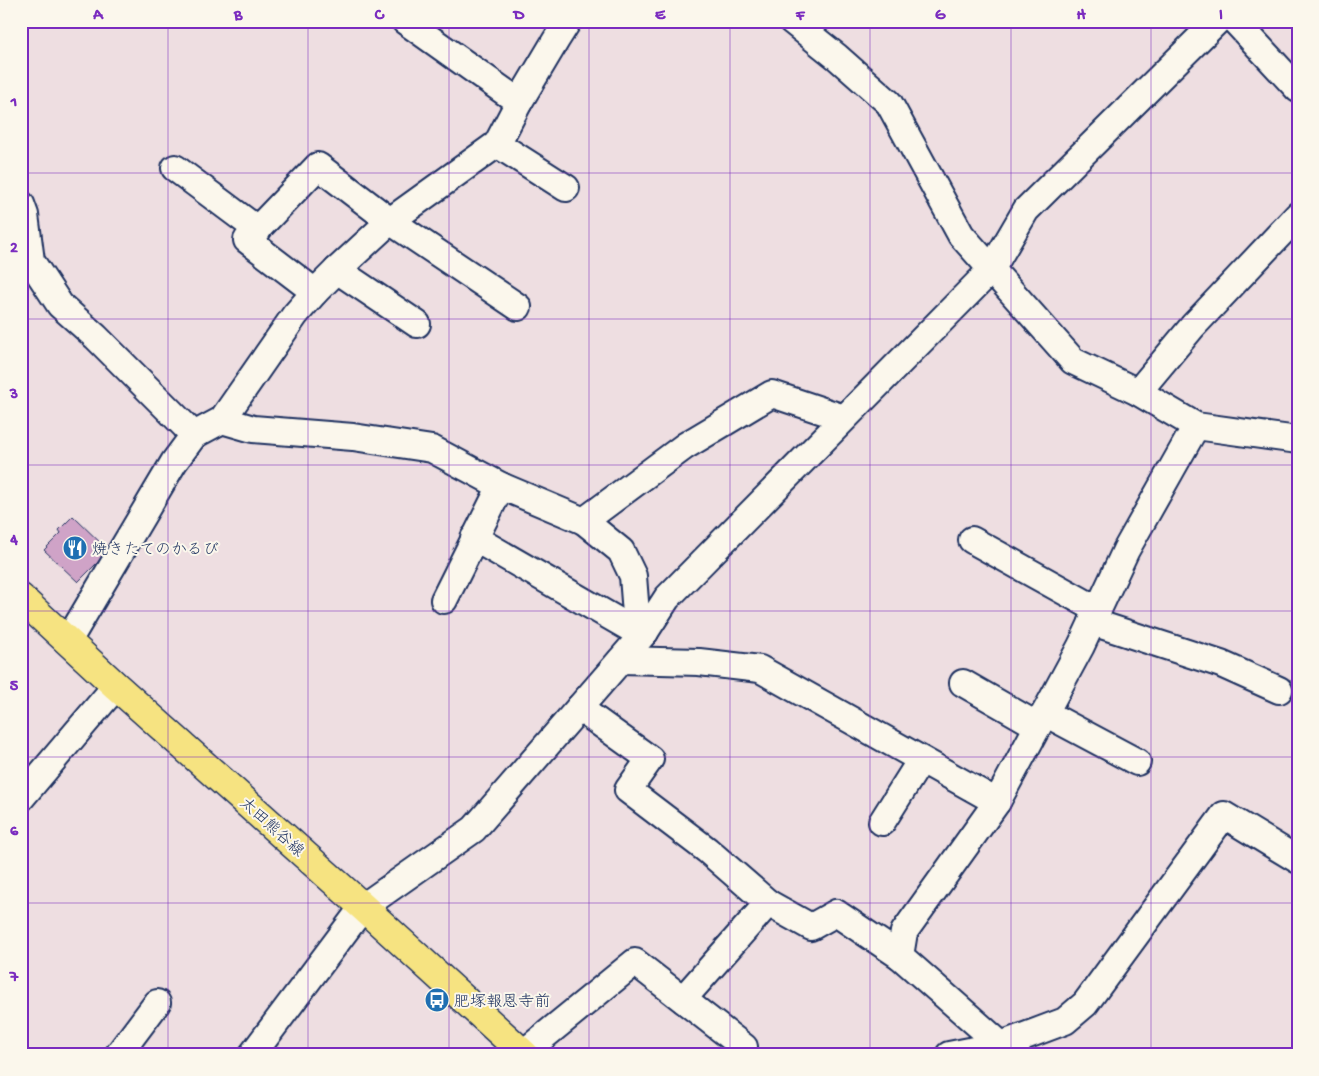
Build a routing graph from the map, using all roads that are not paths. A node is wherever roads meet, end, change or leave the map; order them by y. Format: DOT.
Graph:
graph roads {
  1 [pos="405,21"];
  2 [pos="568,21"];
  3 [pos="792,21"];
  4 [pos="1217,21"];
  5 [pos="1236,21"];
  6 [pos="1298,89"];
  7 [pos="518,102"];
  8 [pos="497,144"];
  9 [pos="175,168"];
  10 [pos="566,188"];
  11 [pos="21,204"];
  12 [pos="1298,215"];
  13 [pos="390,221"];
  14 [pos="258,230"];
  15 [pos="337,270"];
  16 [pos="991,270"];
  17 [pos="315,292"];
  18 [pos="518,307"];
  19 [pos="417,324"];
  20 [pos="1138,392"];
  21 [pos="844,418"];
  22 [pos="222,420"];
  23 [pos="1196,426"];
  24 [pos="194,435"];
  25 [pos="1298,440"];
  26 [pos="501,486"];
  27 [pos="584,521"];
  28 [pos="474,538"];
  29 [pos="972,540"];
  30 [pos="21,598"];
  31 [pos="444,600"];
  32 [pos="1095,616"];
  33 [pos="645,632"];
  34 [pos="68,641"];
  35 [pos="621,660"];
  36 [pos="963,683"];
  37 [pos="116,686"];
  38 [pos="1280,690"];
  39 [pos="579,708"];
  40 [pos="1041,720"];
  41 [pos="921,760"];
  42 [pos="1136,762"];
  43 [pos="21,798"];
  44 [pos="997,802"];
  45 [pos="882,822"];
  46 [pos="1298,860"];
  47 [pos="768,903"];
  48 [pos="363,907"];
  49 [pos="900,956"];
  50 [pos="683,999"];
  51 [pos="157,1003"];
  52 [pos="1010,1050"];
  53 [pos="523,1054"];
  54 [pos="118,1055"];
  55 [pos="252,1055"];
  56 [pos="738,1055"];
  57 [pos="949,1055"];
  1 -- 7 [label="street"];
  2 -- 7 [label="street"];
  3 -- 16 [label="street"];
  4 -- 16 [label="street"];
  5 -- 6 [label="street"];
  7 -- 8 [label="street"];
  8 -- 10 [label="street"];
  8 -- 13 [label="street"];
  9 -- 14 [label="street"];
  11 -- 24 [label="street"];
  12 -- 20 [label="street"];
  13 -- 14 [label="street"];
  13 -- 15 [label="street"];
  13 -- 18 [label="street"];
  14 -- 17 [label="street"];
  15 -- 17 [label="street"];
  15 -- 19 [label="street"];
  16 -- 20 [label="street"];
  16 -- 21 [label="street"];
  17 -- 22 [label="street"];
  20 -- 23 [label="street"];
  21 -- 27 [label="street"];
  21 -- 33 [label="street"];
  22 -- 24 [label="street"];
  22 -- 26 [label="street"];
  23 -- 25 [label="street"];
  23 -- 32 [label="street"];
  24 -- 34 [label="street"];
  26 -- 27 [label="street"];
  26 -- 28 [label="street"];
  27 -- 33 [label="street"];
  28 -- 31 [label="street"];
  28 -- 33 [label="street"];
  29 -- 32 [label="street"];
  30 -- 34 [label="main road, 太田熊谷線"];
  32 -- 38 [label="street"];
  32 -- 40 [label="street"];
  33 -- 35 [label="street"];
  34 -- 37 [label="main road, 太田熊谷線"];
  35 -- 39 [label="street"];
  35 -- 41 [label="street"];
  36 -- 40 [label="street"];
  37 -- 43 [label="street"];
  37 -- 48 [label="main road, 太田熊谷線"];
  39 -- 47 [label="street"];
  39 -- 48 [label="street"];
  40 -- 42 [label="street"];
  40 -- 44 [label="street"];
  41 -- 44 [label="street"];
  41 -- 45 [label="street"];
  44 -- 49 [label="street"];
  46 -- 52 [label="street"];
  47 -- 49 [label="street"];
  47 -- 50 [label="street"];
  48 -- 53 [label="main road, 太田熊谷線"];
  48 -- 55 [label="street"];
  49 -- 52 [label="street"];
  50 -- 53 [label="street"];
  50 -- 56 [label="street"];
  51 -- 54 [label="street"];
  52 -- 57 [label="street"];
}
